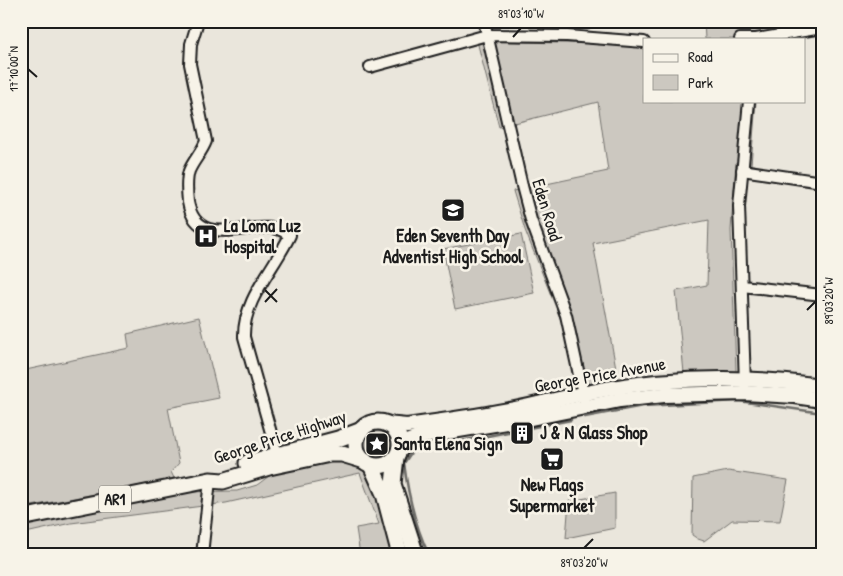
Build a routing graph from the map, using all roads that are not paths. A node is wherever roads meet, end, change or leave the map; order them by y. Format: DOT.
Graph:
graph roads {
  1 [pos="198,21"];
  2 [pos="484,21"];
  3 [pos="822,28"];
  4 [pos="487,35"];
  5 [pos="762,38"];
  6 [pos="643,42"];
  7 [pos="370,67"];
  8 [pos="749,102"];
  9 [pos="742,170"];
  10 [pos="822,182"];
  11 [pos="742,286"];
  12 [pos="822,295"];
  13 [pos="745,386"];
  14 [pos="822,386"];
  15 [pos="584,400"];
  16 [pos="822,400"];
  17 [pos="386,424"];
  18 [pos="362,430"];
  19 [pos="277,454"];
  20 [pos="397,454"];
  21 [pos="368,463"];
  22 [pos="210,480"];
  23 [pos="21,518"];
  24 [pos="202,555"];
  25 [pos="400,555"];
  26 [pos="416,555"];
  1 -- 19 [label="street"];
  2 -- 4 [label="street, Eden Road"];
  3 -- 5 [label="street"];
  4 -- 6 [label="street"];
  4 -- 7 [label="street"];
  4 -- 15 [label="street, Eden Road"];
  8 -- 9 [label="street"];
  9 -- 10 [label="street"];
  9 -- 11 [label="street"];
  11 -- 12 [label="street"];
  11 -- 13 [label="street"];
  13 -- 14 [label="main road, George Price Avenue"];
  13 -- 15 [label="main road, George Price Avenue"];
  13 -- 16 [label="main road, George Price Avenue"];
  15 -- 17 [label="main road, George Price Avenue"];
  15 -- 20 [label="main road, George Price Avenue"];
  17 -- 18 [label="highway"];
  17 -- 20 [label="highway"];
  18 -- 19 [label="highway, George Price Highway / AR1"];
  18 -- 21 [label="highway"];
  19 -- 22 [label="highway, George Price Highway / AR1"];
  20 -- 21 [label="highway"];
  20 -- 26 [label="highway"];
  21 -- 22 [label="highway, George Price Highway / AR1"];
  21 -- 25 [label="highway"];
  22 -- 23 [label="highway, George Price Highway / AR1"];
  22 -- 24 [label="street"];
}
